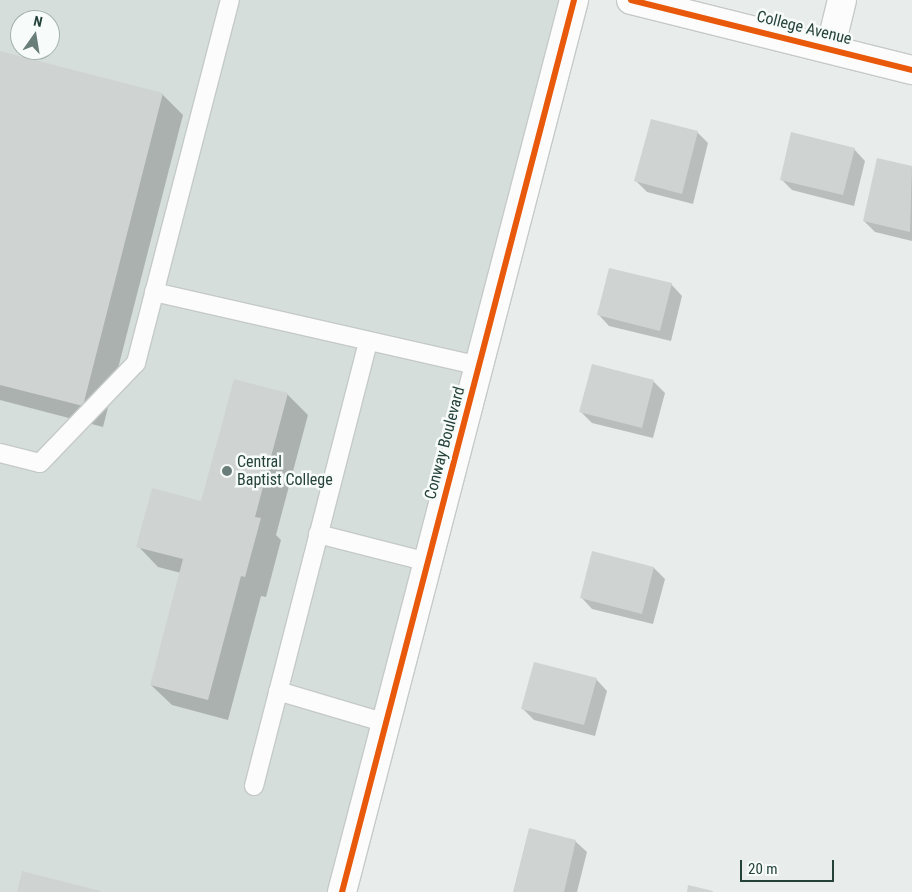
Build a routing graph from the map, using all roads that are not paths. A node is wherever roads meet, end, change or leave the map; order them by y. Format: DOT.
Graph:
graph roads {
  1 [pos="230,0"];
  2 [pos="574,0"];
  3 [pos="631,0"];
  4 [pos="842,0"];
  5 [pos="830,49"];
  6 [pos="912,70"];
  7 [pos="154,292"];
  8 [pos="368,341"];
  9 [pos="479,366"];
  10 [pos="0,453"];
  11 [pos="318,534"];
  12 [pos="428,562"];
  13 [pos="278,692"];
  14 [pos="386,723"];
  15 [pos="254,786"];
  16 [pos="342,892"];
  1 -- 7 [label="lane"];
  2 -- 9 [label="street, Conway Boulevard"];
  3 -- 5 [label="street, College Avenue"];
  4 -- 5 [label="street"];
  5 -- 6 [label="street, College Avenue"];
  7 -- 8 [label="lane"];
  7 -- 10 [label="lane"];
  8 -- 9 [label="lane"];
  8 -- 11 [label="lane"];
  9 -- 12 [label="street, Conway Boulevard"];
  11 -- 12 [label="lane"];
  11 -- 13 [label="lane"];
  12 -- 14 [label="street, Conway Boulevard"];
  13 -- 14 [label="lane"];
  13 -- 15 [label="lane"];
  14 -- 16 [label="street, Conway Boulevard"];
}
